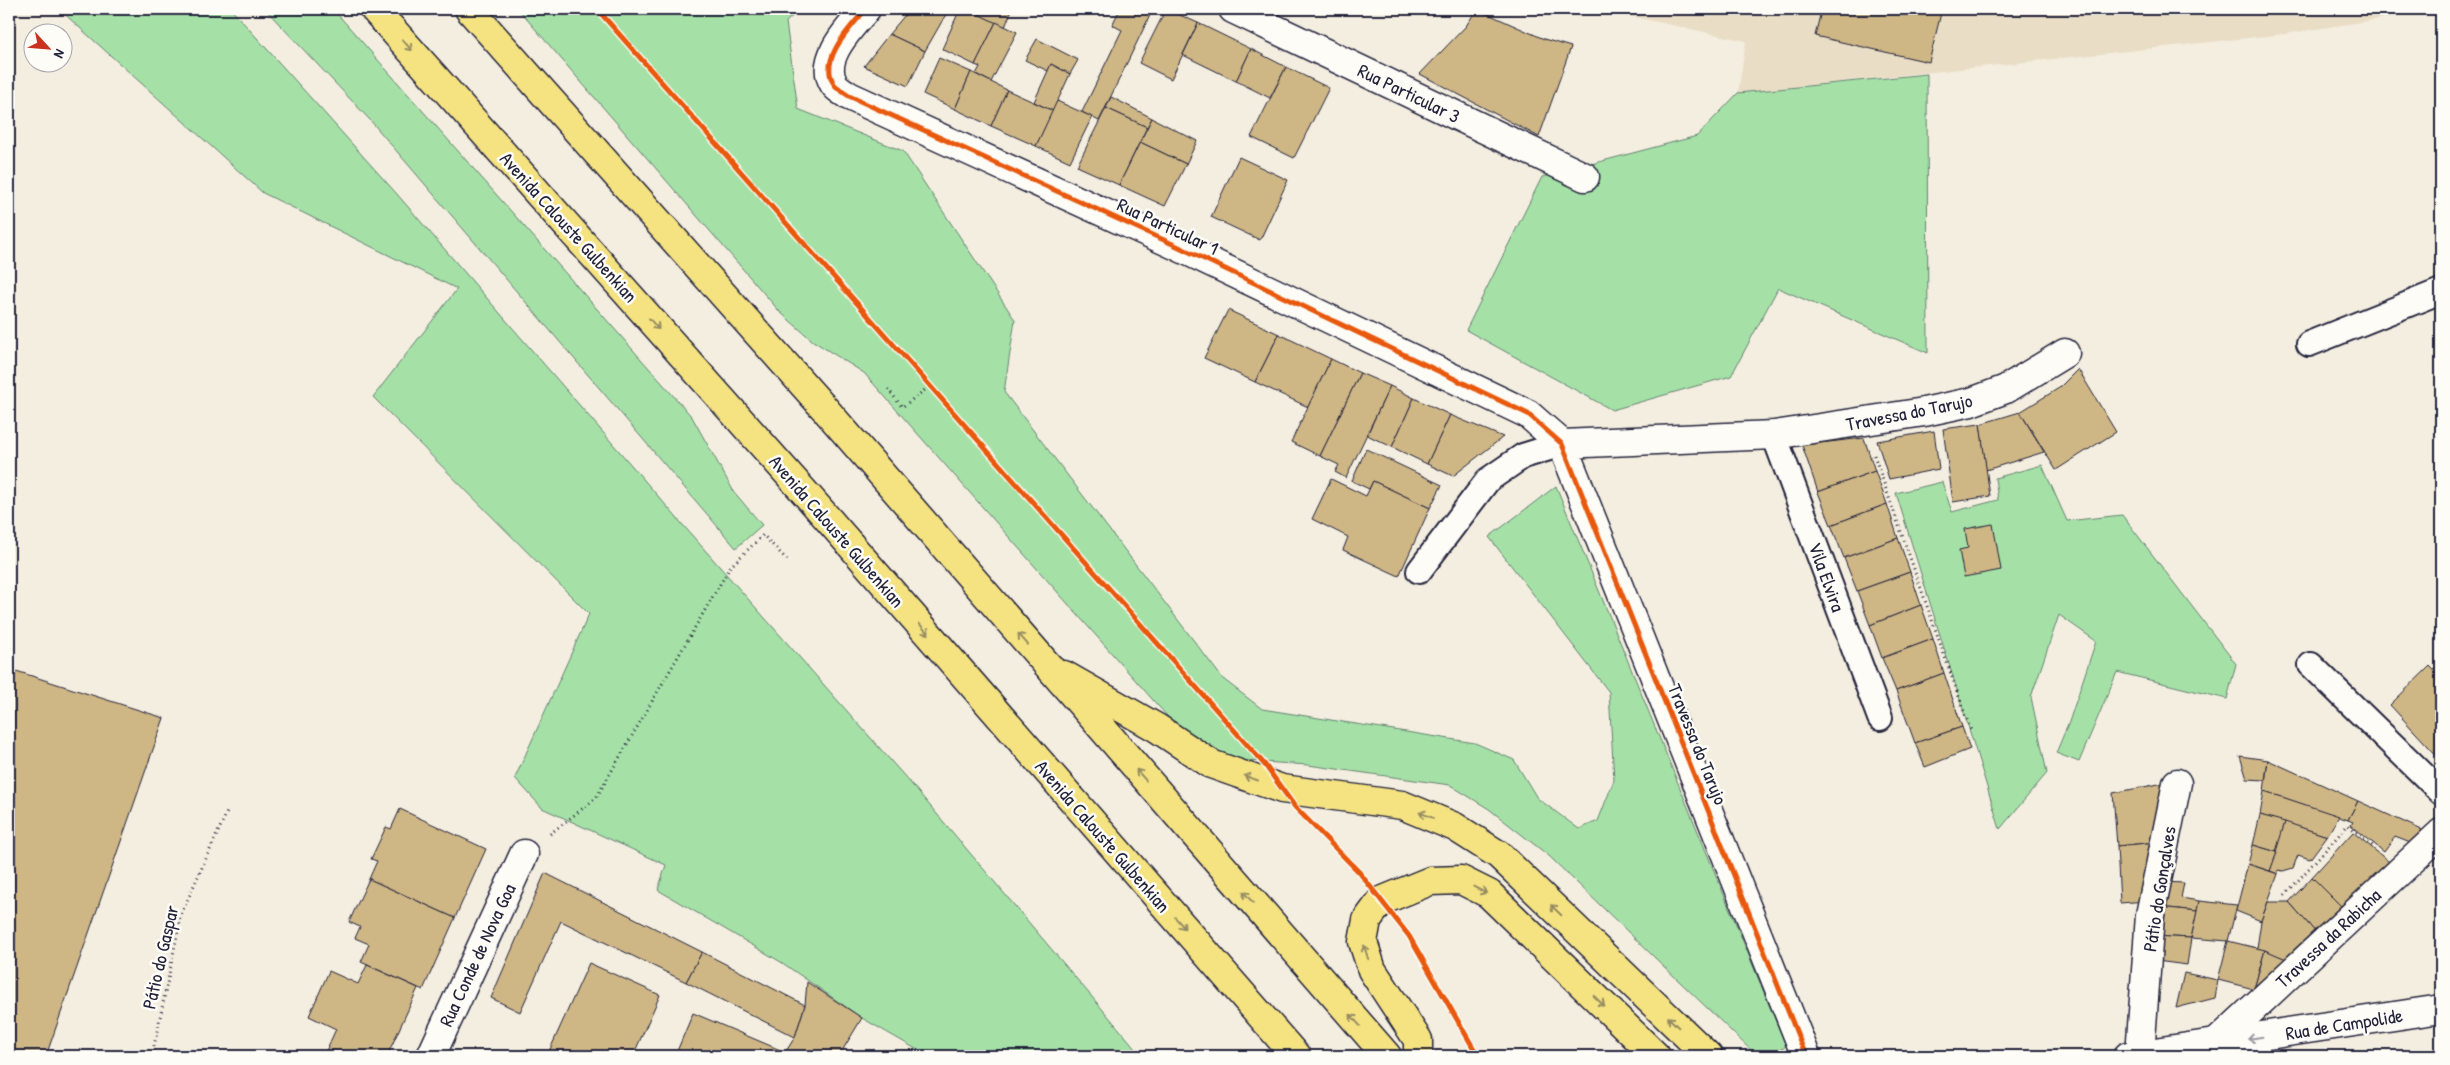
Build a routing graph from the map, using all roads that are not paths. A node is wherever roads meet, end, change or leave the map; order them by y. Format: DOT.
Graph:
graph roads {
  1 [pos="374,9"];
  2 [pos="469,9"];
  3 [pos="866,9"];
  4 [pos="1233,9"];
  5 [pos="1585,177"];
  6 [pos="2441,291"];
  7 [pos="2310,344"];
  8 [pos="2065,353"];
  9 [pos="1774,435"];
  10 [pos="1562,444"];
  11 [pos="1419,571"];
  12 [pos="1044,664"];
  13 [pos="2310,665"];
  14 [pos="1880,718"];
  15 [pos="2177,783"];
  16 [pos="2441,792"];
  17 [pos="2441,833"];
  18 [pos="524,854"];
  19 [pos="2441,1009"];
  20 [pos="2215,1044"];
  21 [pos="2134,1055"];
  22 [pos="430,1056"];
  23 [pos="1296,1056"];
  24 [pos="1387,1056"];
  25 [pos="1418,1056"];
  26 [pos="1656,1056"];
  27 [pos="1708,1056"];
  28 [pos="1806,1056"];
  1 -- 23 [label="main road, Avenida Calouste Gulbenkian, one-way"];
  12 -- 2 [label="main road, one-way"];
  3 -- 10 [label="street, Rua Particular 1"];
  4 -- 5 [label="street, Rua Particular 3"];
  6 -- 7 [label="lane"];
  8 -- 9 [label="street, Travessa do Tarujo"];
  9 -- 10 [label="street, Travessa do Tarujo"];
  9 -- 14 [label="lane, Vila Elvira"];
  10 -- 11 [label="lane"];
  10 -- 28 [label="street, Travessa do Tarujo"];
  24 -- 12 [label="main road, one-way"];
  27 -- 12 [label="main road, one-way"];
  13 -- 16 [label="lane"];
  15 -- 21 [label="street, Pátio do Gonçalves"];
  17 -- 20 [label="street, Travessa da Rabicha"];
  18 -- 22 [label="street, Rua Conde de Nova Goa"];
  19 -- 20 [label="street, Rua de Campolide, one-way"];
  20 -- 21 [label="street, Rua de Campolide"];
  25 -- 26 [label="main road, one-way"];
}
